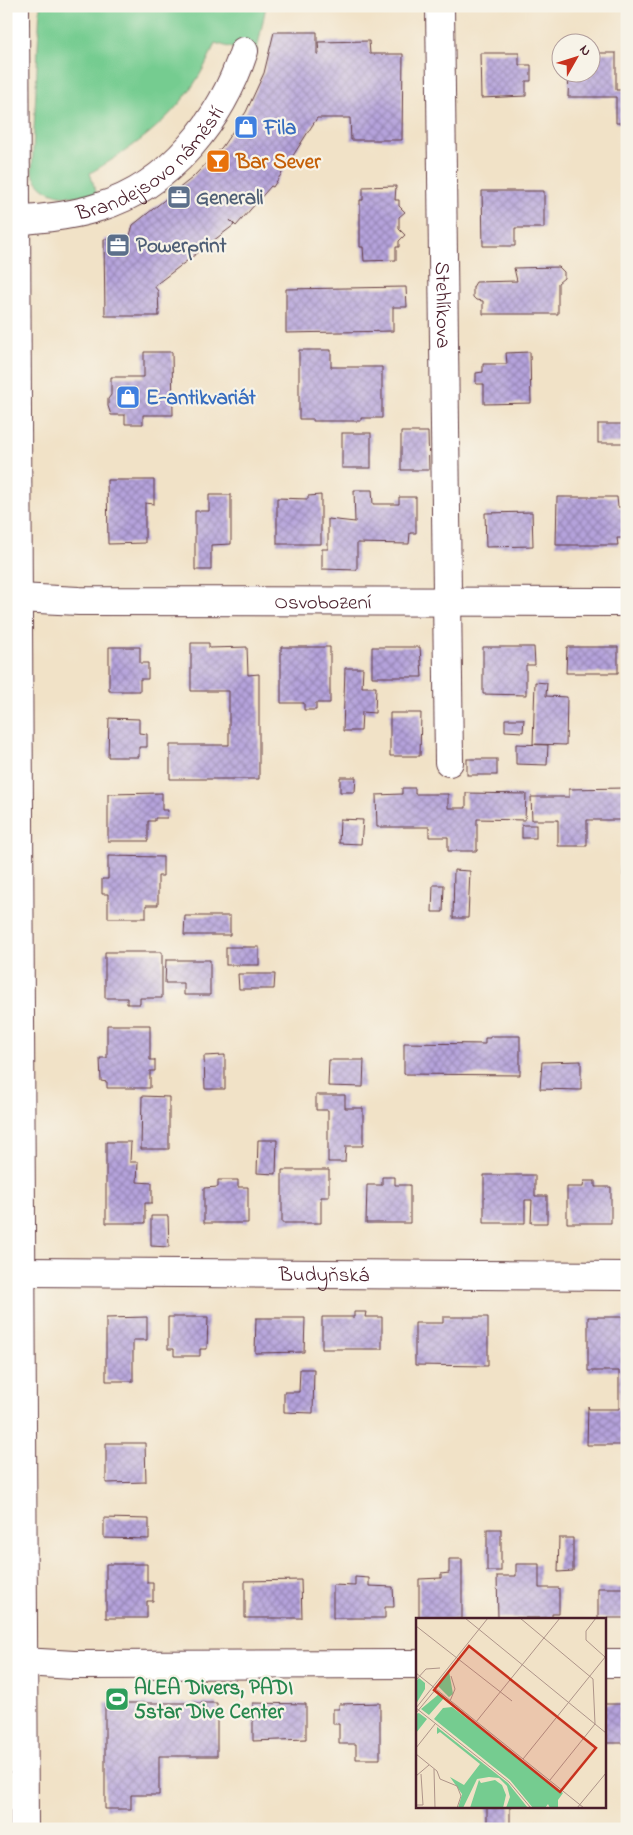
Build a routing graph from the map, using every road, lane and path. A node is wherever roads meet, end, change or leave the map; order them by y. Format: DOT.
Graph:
graph roads {
  1 [pos="440,6"];
  2 [pos="12,9"];
  3 [pos="244,51"];
  4 [pos="16,221"];
  5 [pos="18,598"];
  6 [pos="447,602"];
  7 [pos="627,602"];
  8 [pos="449,762"];
  9 [pos="22,1272"];
  10 [pos="627,1276"];
  11 [pos="23,1662"];
  12 [pos="606,1663"];
  13 [pos="627,1663"];
  14 [pos="416,1664"];
  15 [pos="24,1829"];
  1 -- 6 [label="street, Stehlíkova"];
  2 -- 4 [label="street"];
  3 -- 4 [label="street, Brandejsovo náměstí"];
  4 -- 5 [label="street"];
  5 -- 6 [label="street, Osvobození"];
  5 -- 9 [label="street"];
  6 -- 7 [label="street, Osvobození"];
  6 -- 8 [label="street, Stehlíkova"];
  9 -- 10 [label="street, Budyňská"];
  9 -- 11 [label="street"];
  11 -- 14 [label="street"];
  11 -- 15 [label="street"];
  12 -- 13 [label="street"];
}
